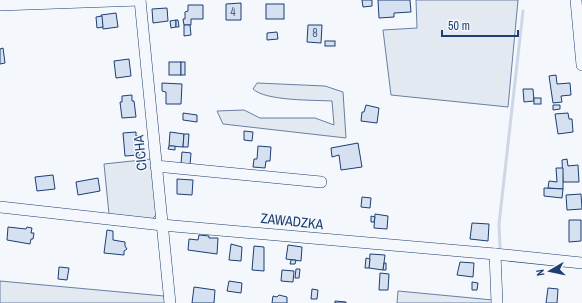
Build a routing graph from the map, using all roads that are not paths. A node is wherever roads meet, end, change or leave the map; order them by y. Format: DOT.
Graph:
graph roads {
  1 [pos="140,0"];
  2 [pos="576,0"];
  3 [pos="0,5"];
  4 [pos="582,65"];
  5 [pos="156,166"];
  6 [pos="321,182"];
  7 [pos="0,207"];
  8 [pos="162,225"];
  9 [pos="496,254"];
  10 [pos="582,264"];
  11 [pos="170,303"];
  12 [pos="497,303"];
  1 -- 3 [label="street"];
  1 -- 5 [label="street, CICHA"];
  2 -- 4 [label="street"];
  5 -- 6 [label="street"];
  5 -- 8 [label="street, CICHA"];
  7 -- 8 [label="street, ZAWADZKA"];
  8 -- 9 [label="street, ZAWADZKA"];
  8 -- 11 [label="street, CICHA"];
  9 -- 10 [label="street, ZAWADZKA"];
  9 -- 12 [label="street"];
}
